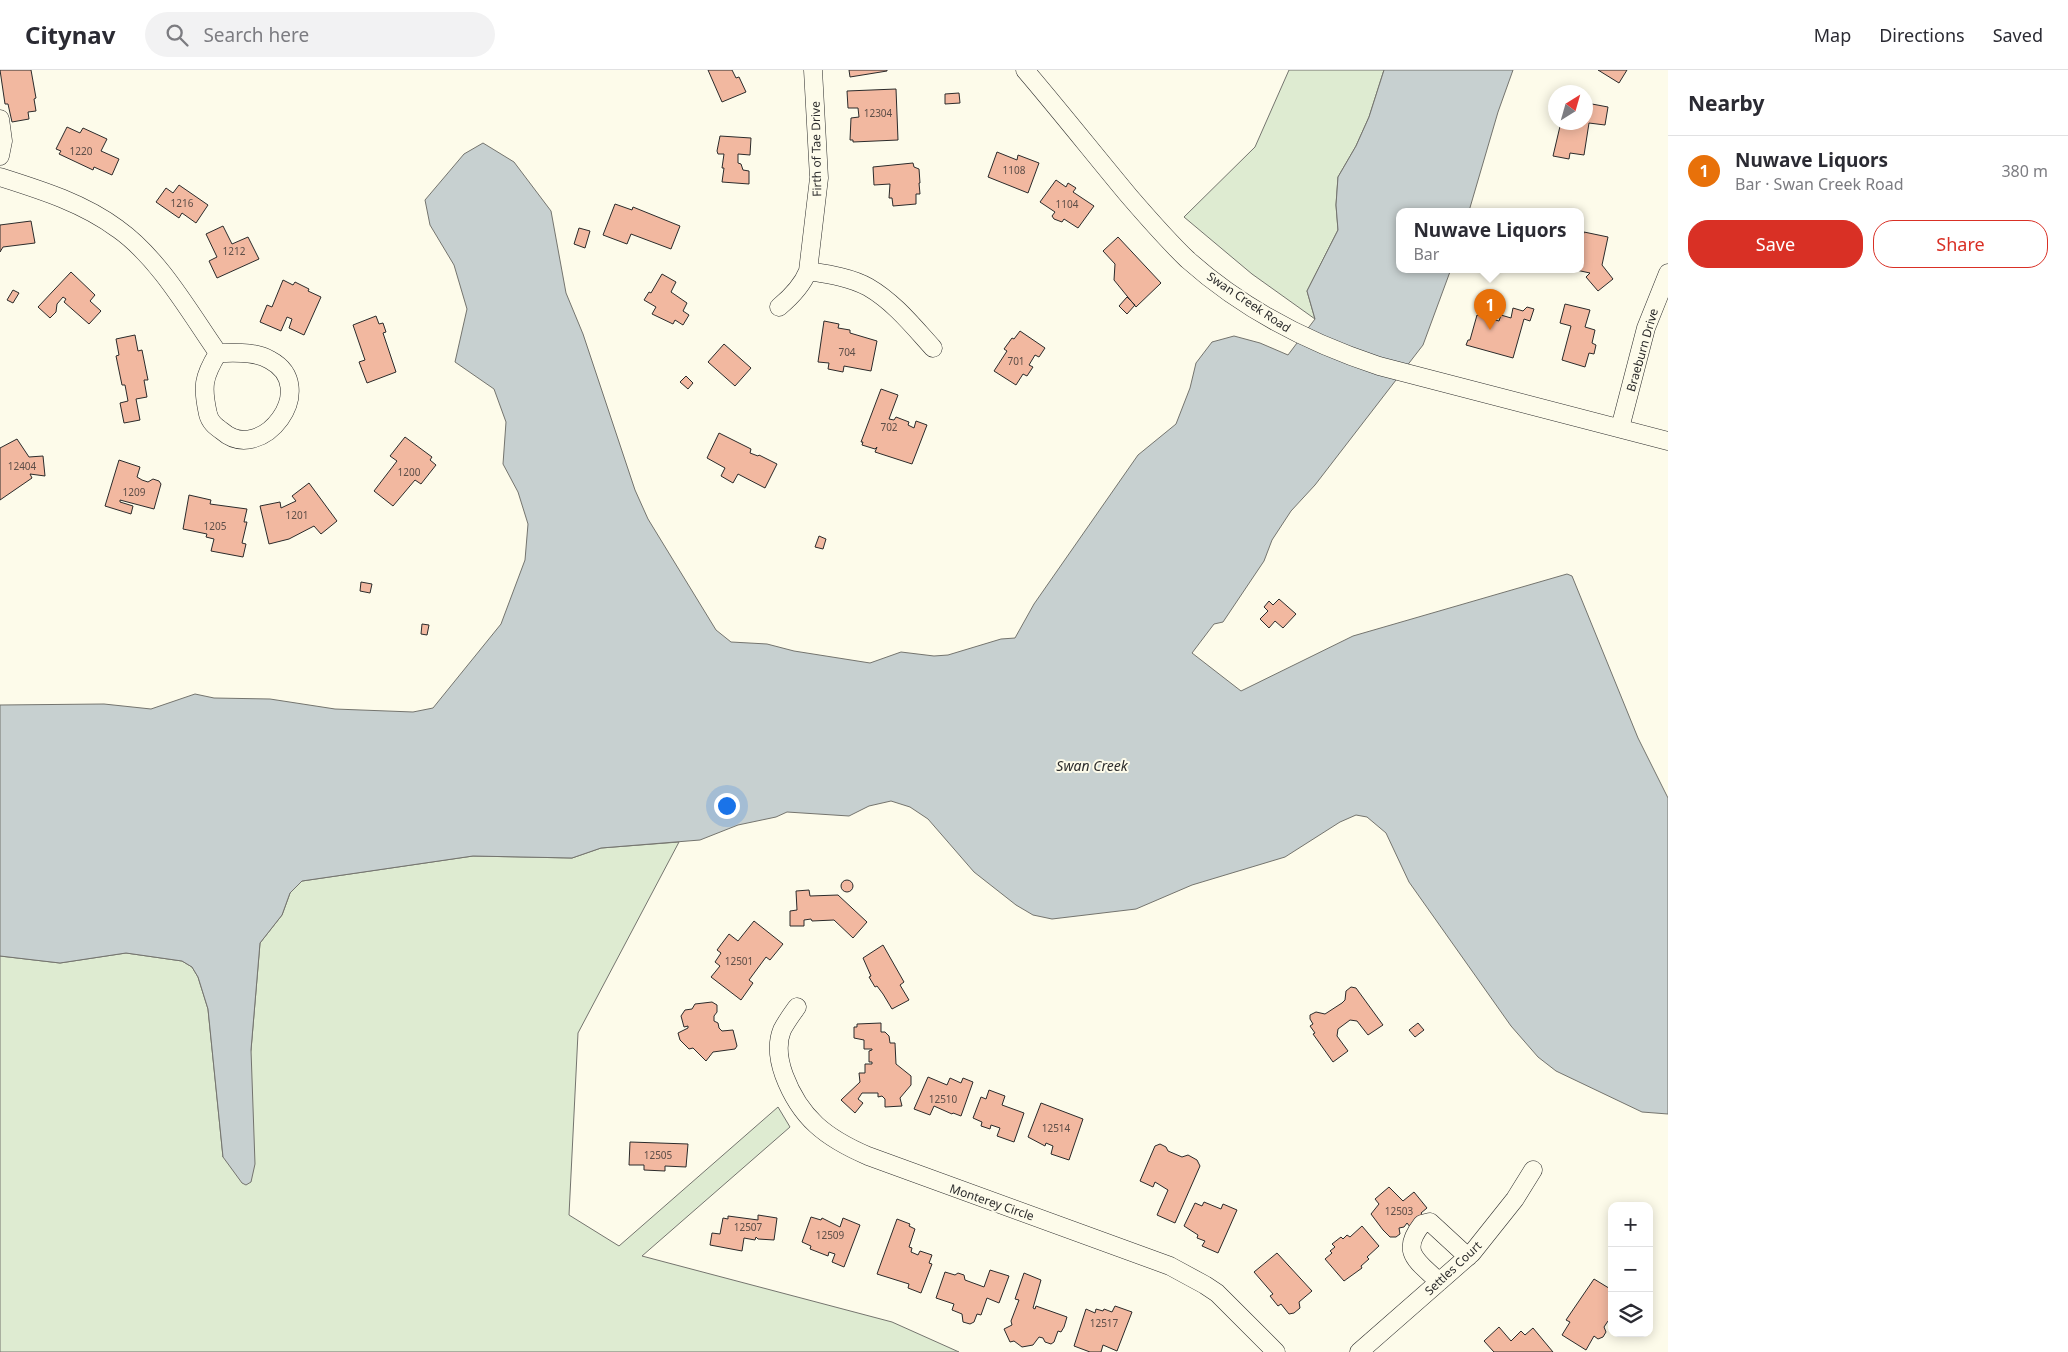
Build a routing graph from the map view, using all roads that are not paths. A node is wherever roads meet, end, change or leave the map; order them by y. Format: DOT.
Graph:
graph roads {
  1 [pos="813,70"];
  2 [pos="1025,70"];
  3 [pos="0,119"];
  4 [pos="0,156"];
  5 [pos="0,177"];
  6 [pos="808,270"];
  7 [pos="1668,273"];
  8 [pos="779,307"];
  9 [pos="934,348"];
  10 [pos="218,353"];
  11 [pos="1620,428"];
  12 [pos="1668,441"];
  13 [pos="797,1007"];
  14 [pos="1533,1170"];
  15 [pos="1468,1257"];
  16 [pos="1439,1282"];
  17 [pos="1276,1352"];
  18 [pos="1359,1352"];
  1 -- 6 [label="street, Firth of Tae Drive"];
  2 -- 11 [label="street, Swan Creek Road"];
  3 -- 4 [label="street"];
  5 -- 10 [label="street"];
  6 -- 8 [label="street, Firth of Tae Drive"];
  6 -- 9 [label="street"];
  7 -- 11 [label="street, Braeburn Drive"];
  10 -- 10 [label="street"];
  11 -- 12 [label="street, Swan Creek Road"];
  13 -- 17 [label="street, Monterey Circle"];
  14 -- 15 [label="street, Settles Court"];
  15 -- 16 [label="street, Settles Court"];
  15 -- 16 [label="street"];
  16 -- 18 [label="street, Settles Court"];
}
